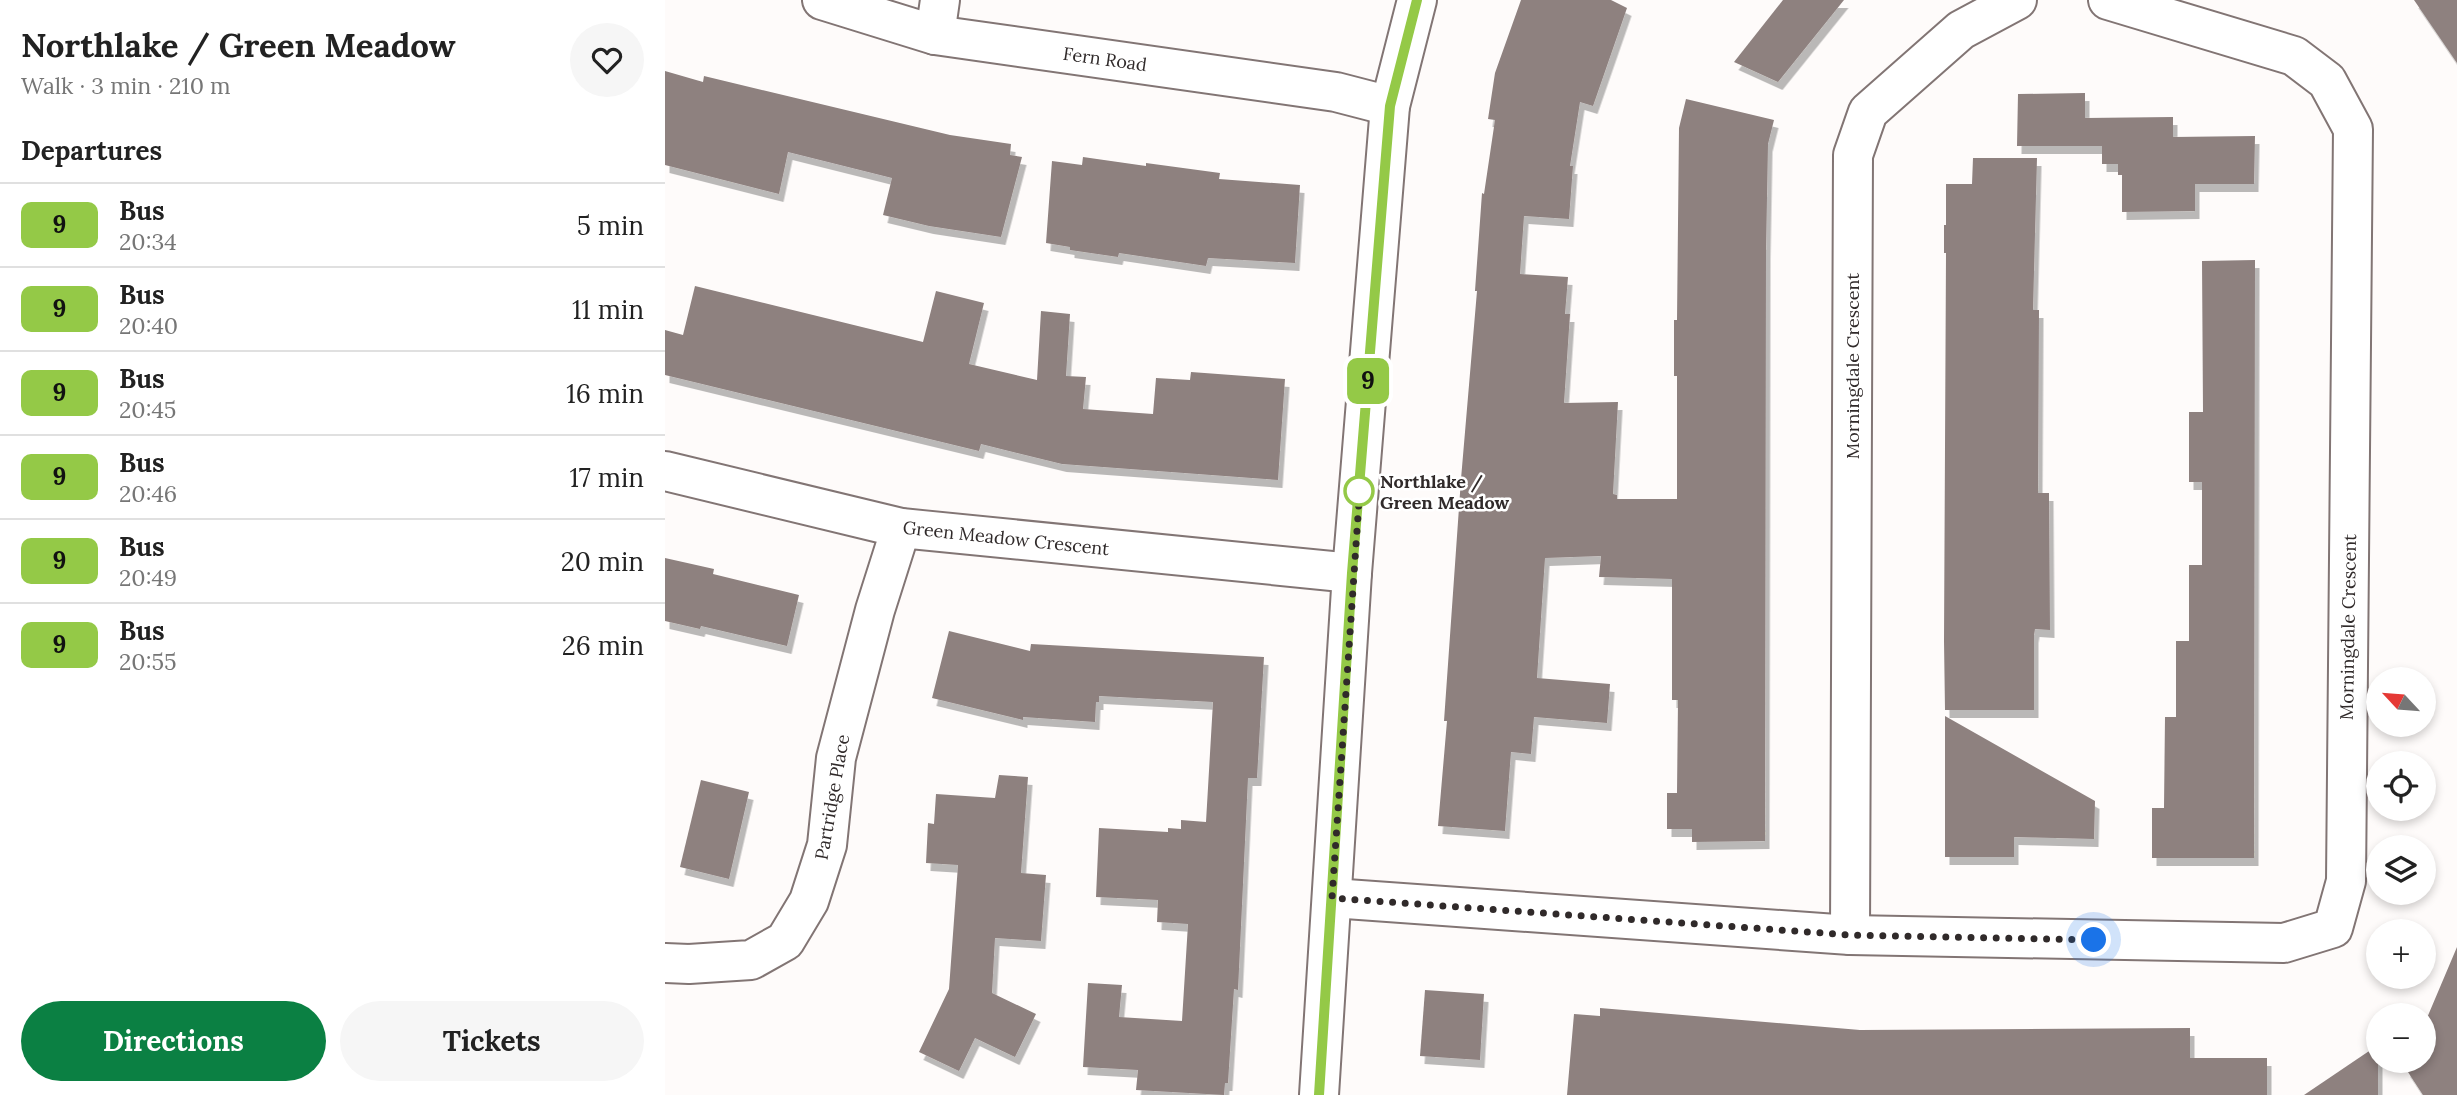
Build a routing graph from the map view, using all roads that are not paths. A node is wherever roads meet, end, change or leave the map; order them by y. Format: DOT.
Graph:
graph roads {
  1 [pos="822,0"];
  2 [pos="1417,0"];
  3 [pos="2017,0"];
  4 [pos="2108,0"];
  5 [pos="937,17"];
  6 [pos="1390,106"];
  7 [pos="665,471"];
  8 [pos="901,528"];
  9 [pos="1352,573"];
  10 [pos="1332,898"];
  11 [pos="1850,935"];
  12 [pos="665,963"];
  13 [pos="1319,1095"];
  1 -- 5 [label="street, Fern Road"];
  2 -- 6 [label="street"];
  3 -- 11 [label="street, Morningdale Crescent"];
  4 -- 11 [label="street, Morningdale Crescent"];
  5 -- 6 [label="street, Fern Road"];
  6 -- 9 [label="street"];
  7 -- 8 [label="street, Green Meadow Crescent"];
  8 -- 9 [label="street, Green Meadow Crescent"];
  8 -- 12 [label="street, Partridge Place"];
  9 -- 10 [label="street"];
  10 -- 11 [label="street, Morningdale Crescent"];
  10 -- 13 [label="street"];
}
